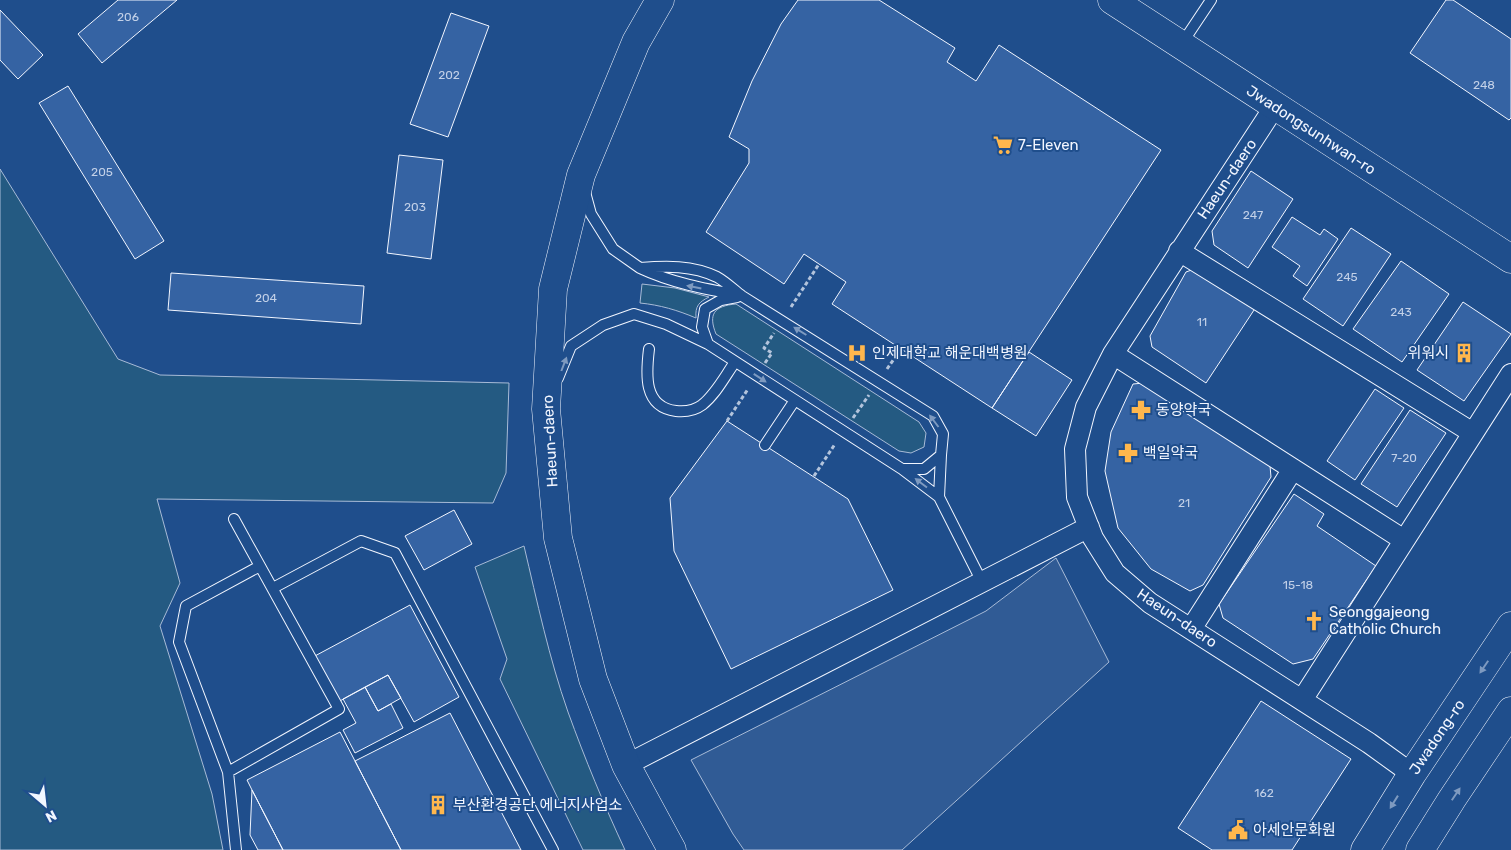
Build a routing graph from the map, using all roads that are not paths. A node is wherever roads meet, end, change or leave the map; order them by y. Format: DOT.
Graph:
graph roads {
  1 [pos="660,0"];
  2 [pos="1112,0"];
  3 [pos="1211,0"];
  4 [pos="1181,45"];
  5 [pos="1275,106"];
  6 [pos="581,175"];
  7 [pos="1179,251"];
  8 [pos="1511,260"];
  9 [pos="640,268"];
  10 [pos="742,296"];
  11 [pos="708,344"];
  12 [pos="650,349"];
  13 [pos="1112,354"];
  14 [pos="736,362"];
  15 [pos="1511,374"];
  16 [pos="795,400"];
  17 [pos="546,409"];
  18 [pos="1473,433"];
  19 [pos="765,446"];
  20 [pos="941,455"];
  21 [pos="902,469"];
  22 [pos="1293,469"];
  23 [pos="939,498"];
  24 [pos="234,519"];
  25 [pos="1089,527"];
  26 [pos="1404,540"];
  27 [pos="260,566"];
  28 [pos="982,582"];
  29 [pos="273,588"];
  30 [pos="1511,626"];
  31 [pos="1191,629"];
  32 [pos="1302,700"];
  33 [pos="1511,711"];
  34 [pos="626,765"];
  35 [pos="228,772"];
  36 [pos="1412,774"];
  37 [pos="236,850"];
  38 [pos="553,850"];
  39 [pos="672,850"];
  40 [pos="1365,850"];
  41 [pos="1420,850"];
  1 -- 6 [label="main road, Haeun-daero"];
  2 -- 4 [label="main road, Jwadongsunhwan-ro"];
  3 -- 4 [label="lane"];
  4 -- 5 [label="main road, Jwadongsunhwan-ro"];
  5 -- 7 [label="street, Haeun-daero"];
  5 -- 8 [label="main road, Jwadongsunhwan-ro"];
  6 -- 9 [label="lane"];
  6 -- 17 [label="main road, Haeun-daero"];
  7 -- 13 [label="street, Haeun-daero"];
  7 -- 18 [label="street"];
  10 -- 9 [label="lane, one-way"];
  9 -- 10 [label="lane"];
  10 -- 11 [label="lane"];
  20 -- 10 [label="lane, one-way"];
  11 -- 14 [label="lane"];
  17 -- 11 [label="lane, one-way"];
  12 -- 14 [label="lane"];
  13 -- 22 [label="street"];
  13 -- 25 [label="street, Haeun-daero"];
  14 -- 16 [label="lane, one-way"];
  15 -- 18 [label="street"];
  16 -- 19 [label="lane"];
  16 -- 21 [label="lane"];
  17 -- 34 [label="main road, Haeun-daero"];
  18 -- 26 [label="street"];
  20 -- 21 [label="lane"];
  20 -- 23 [label="lane"];
  23 -- 21 [label="lane, one-way"];
  22 -- 26 [label="street"];
  22 -- 31 [label="street"];
  23 -- 28 [label="lane"];
  24 -- 27 [label="lane"];
  25 -- 28 [label="street"];
  25 -- 31 [label="street, Haeun-daero"];
  26 -- 32 [label="street"];
  27 -- 29 [label="lane"];
  27 -- 35 [label="lane"];
  28 -- 34 [label="street"];
  29 -- 35 [label="lane"];
  29 -- 38 [label="lane"];
  30 -- 36 [label="main road, Jwadong-ro, one-way"];
  31 -- 32 [label="street, Haeun-daero"];
  32 -- 36 [label="street, Haeun-daero"];
  41 -- 33 [label="main road, one-way"];
  34 -- 39 [label="main road, Haeun-daero"];
  35 -- 37 [label="lane"];
  36 -- 40 [label="main road, Jwadong-ro, one-way"];
}
